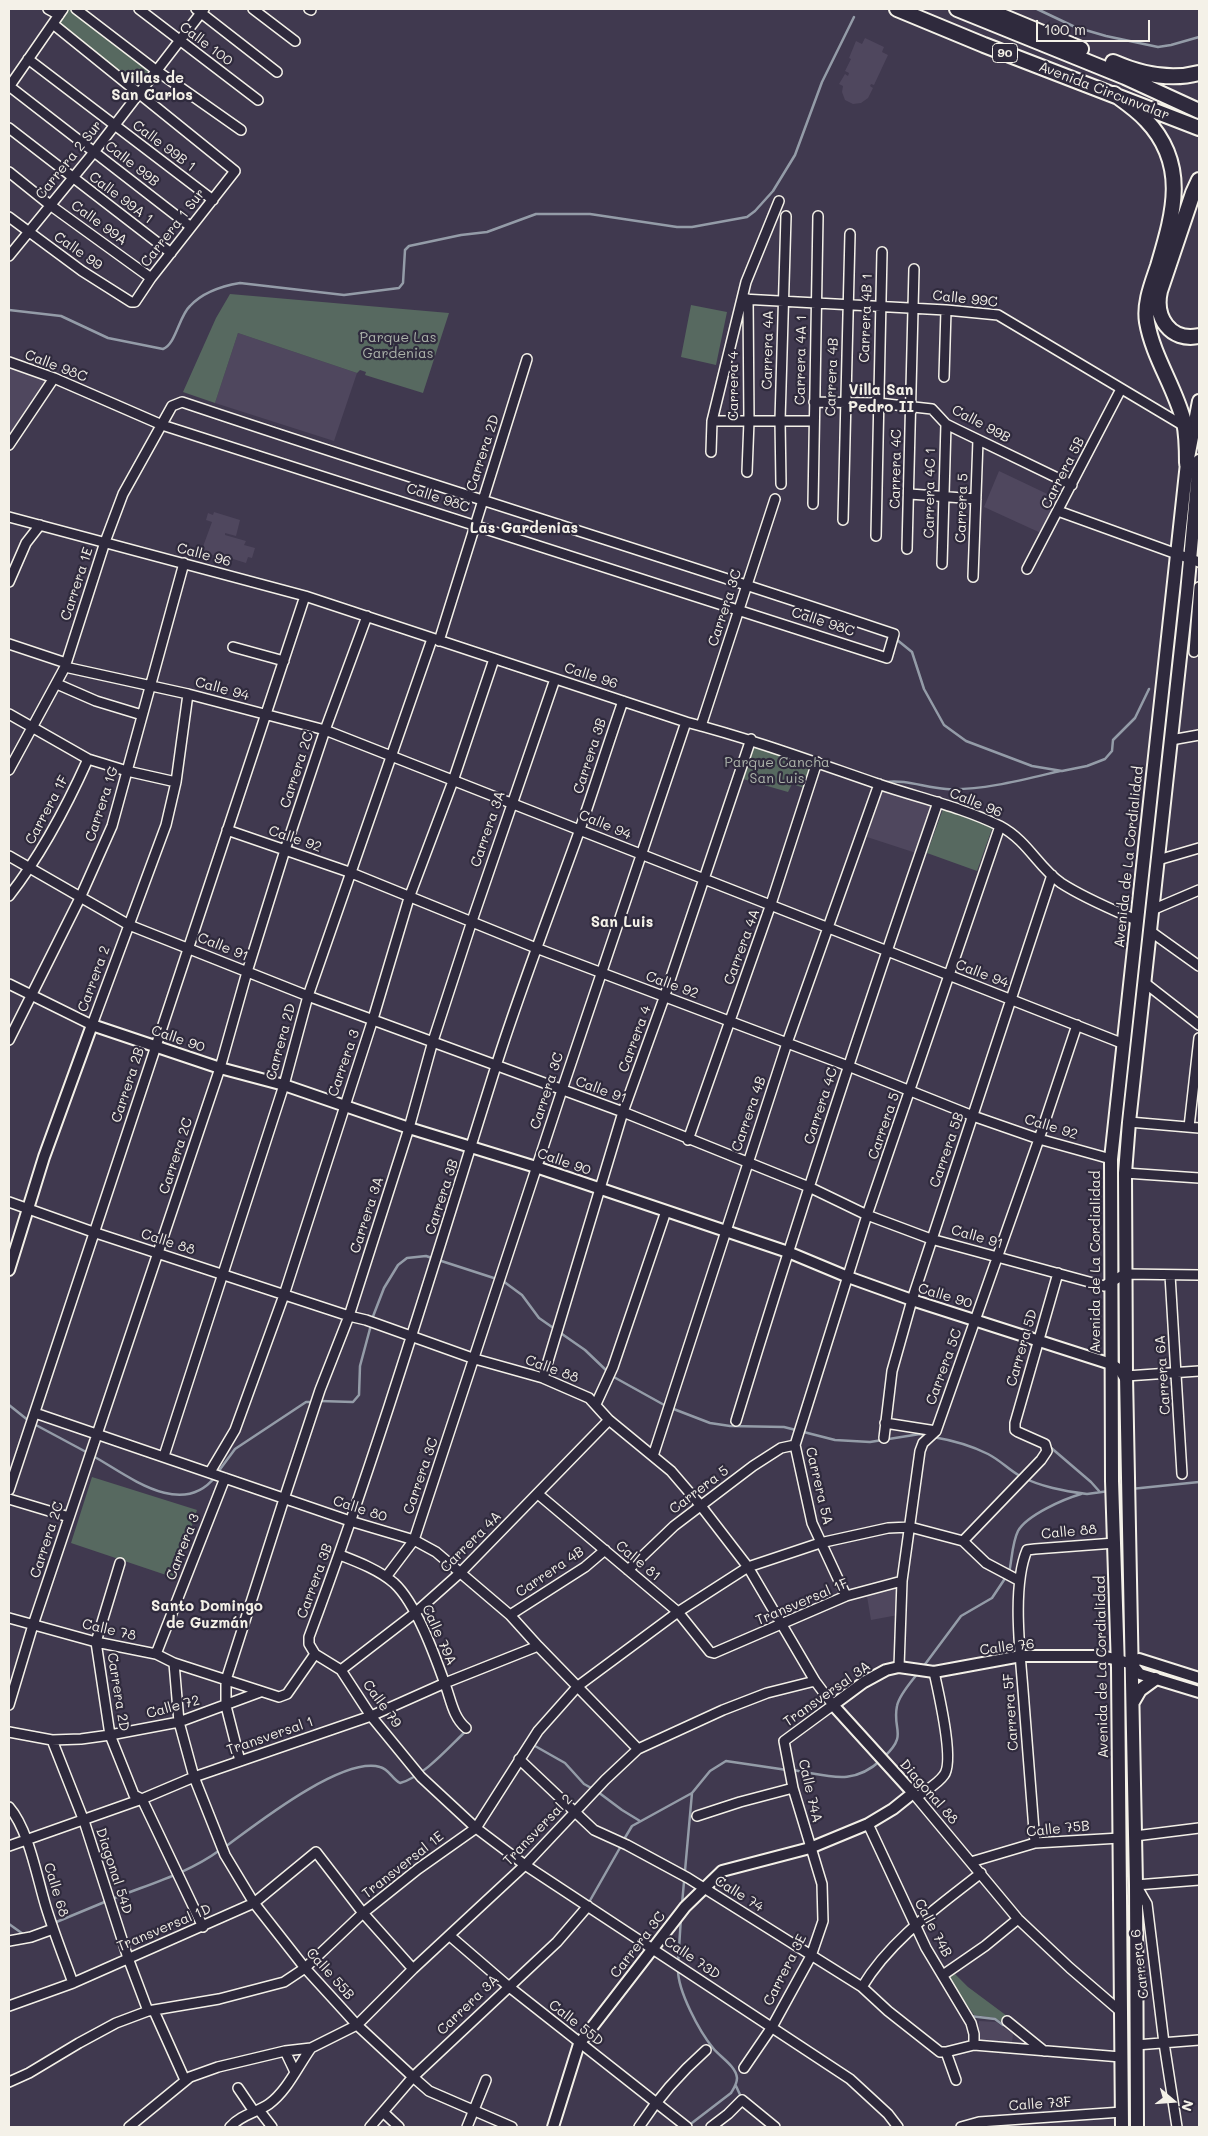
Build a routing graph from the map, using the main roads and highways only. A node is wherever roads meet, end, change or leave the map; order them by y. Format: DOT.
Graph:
graph roads {
  1 [pos="898,9"];
  2 [pos="957,9"];
  3 [pos="985,9"];
  4 [pos="1199,73"];
  5 [pos="1114,94"];
  6 [pos="1199,111"];
  7 [pos="1199,128"];
  8 [pos="1199,180"];
  9 [pos="1199,336"];
  10 [pos="1199,401"];
  11 [pos="1196,463"];
  12 [pos="1198,483"];
  13 [pos="1195,561"];
  14 [pos="1155,1679"];
  15 [pos="1133,1702"];
  16 [pos="1122,2127"];
  17 [pos="1137,2127"];
  1 -- 5 [label="highway, Avenida Circunvalar / 90"];
  2 -- 6 [label="highway, Avenida Circunvalar / 90"];
  3 -- 4 [label="highway"];
  5 -- 7 [label="highway, Avenida Circunvalar / 90"];
  5 -- 11 [label="highway"];
  8 -- 9 [label="highway"];
  10 -- 11 [label="main road, Avenida de La Cordialidad"];
  11 -- 12 [label="main road, Avenida de La Cordialidad"];
  11 -- 16 [label="main road, Avenida de La Cordialidad"];
  12 -- 13 [label="main road, Avenida de La Cordialidad"];
  13 -- 15 [label="main road, Avenida de La Cordialidad"];
  14 -- 15 [label="main road"];
  15 -- 17 [label="main road, Avenida de La Cordialidad"];
}
